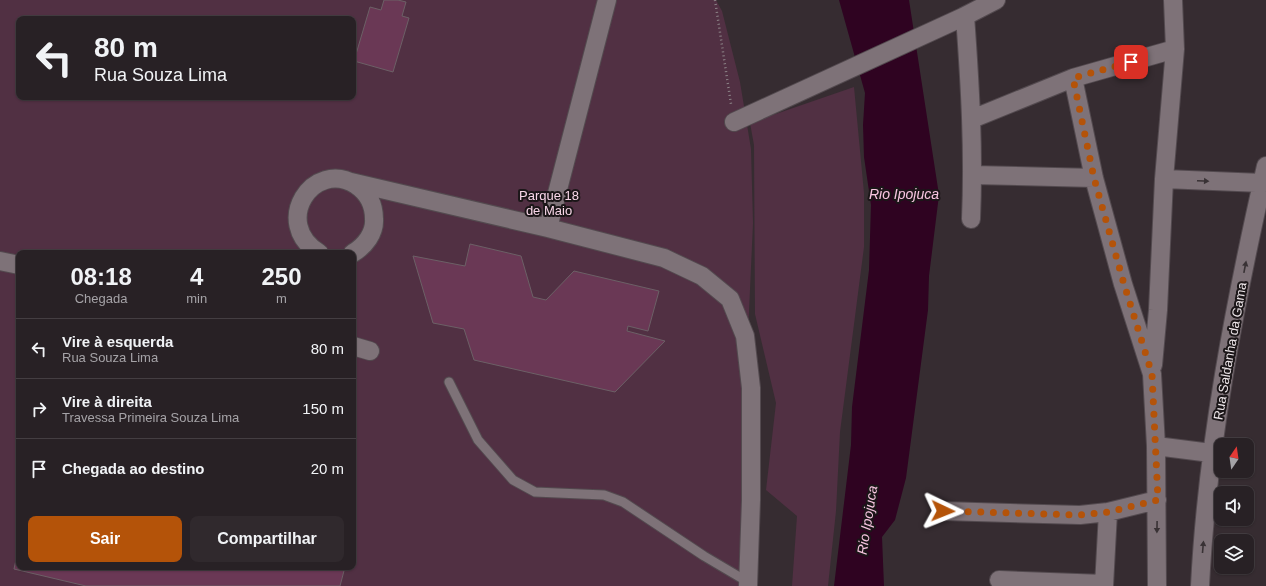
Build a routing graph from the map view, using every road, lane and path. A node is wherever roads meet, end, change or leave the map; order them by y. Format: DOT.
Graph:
graph roads {
  1 [pos="607,0"];
  2 [pos="715,0"];
  3 [pos="995,0"];
  4 [pos="1173,0"];
  5 [pos="964,17"];
  6 [pos="1175,49"];
  7 [pos="1073,78"];
  8 [pos="972,119"];
  9 [pos="734,122"];
  10 [pos="1266,166"];
  11 [pos="973,175"];
  12 [pos="1094,178"];
  13 [pos="1164,179"];
  14 [pos="351,182"];
  15 [pos="1262,183"];
  16 [pos="971,219"];
  17 [pos="548,228"];
  18 [pos="314,250"];
  19 [pos="356,251"];
  20 [pos="0,261"];
  21 [pos="16,264"];
  22 [pos="356,347"];
  23 [pos="370,350"];
  24 [pos="1152,374"];
  25 [pos="449,382"];
  26 [pos="1156,446"];
  27 [pos="1211,454"];
  28 [pos="1158,500"];
  29 [pos="943,511"];
  30 [pos="1108,512"];
  31 [pos="999,580"];
  32 [pos="748,584"];
  33 [pos="1104,585"];
  34 [pos="1157,586"];
  35 [pos="1200,586"];
  1 -- 17 [label="street"];
  2 -- 9 [label="path"];
  3 -- 5 [label="street"];
  4 -- 6 [label="street"];
  5 -- 8 [label="street"];
  5 -- 9 [label="street"];
  6 -- 7 [label="street"];
  6 -- 13 [label="street"];
  7 -- 8 [label="street"];
  7 -- 12 [label="street"];
  8 -- 11 [label="street"];
  10 -- 15 [label="street, Rua Saldanha da Gama"];
  11 -- 12 [label="street"];
  11 -- 16 [label="street"];
  12 -- 24 [label="street"];
  13 -- 15 [label="street, one-way"];
  13 -- 24 [label="street"];
  14 -- 17 [label="street"];
  14 -- 18 [label="street"];
  14 -- 19 [label="street"];
  27 -- 15 [label="street, Rua Saldanha da Gama, one-way"];
  17 -- 32 [label="street"];
  20 -- 21 [label="street"];
  22 -- 23 [label="street"];
  24 -- 26 [label="street"];
  25 -- 32 [label="lane"];
  26 -- 27 [label="street"];
  26 -- 28 [label="street"];
  35 -- 27 [label="street, Rua Saldanha da Gama, one-way"];
  28 -- 30 [label="street"];
  28 -- 34 [label="street, one-way"];
  29 -- 30 [label="street"];
  30 -- 33 [label="street"];
  31 -- 33 [label="street"];
}
